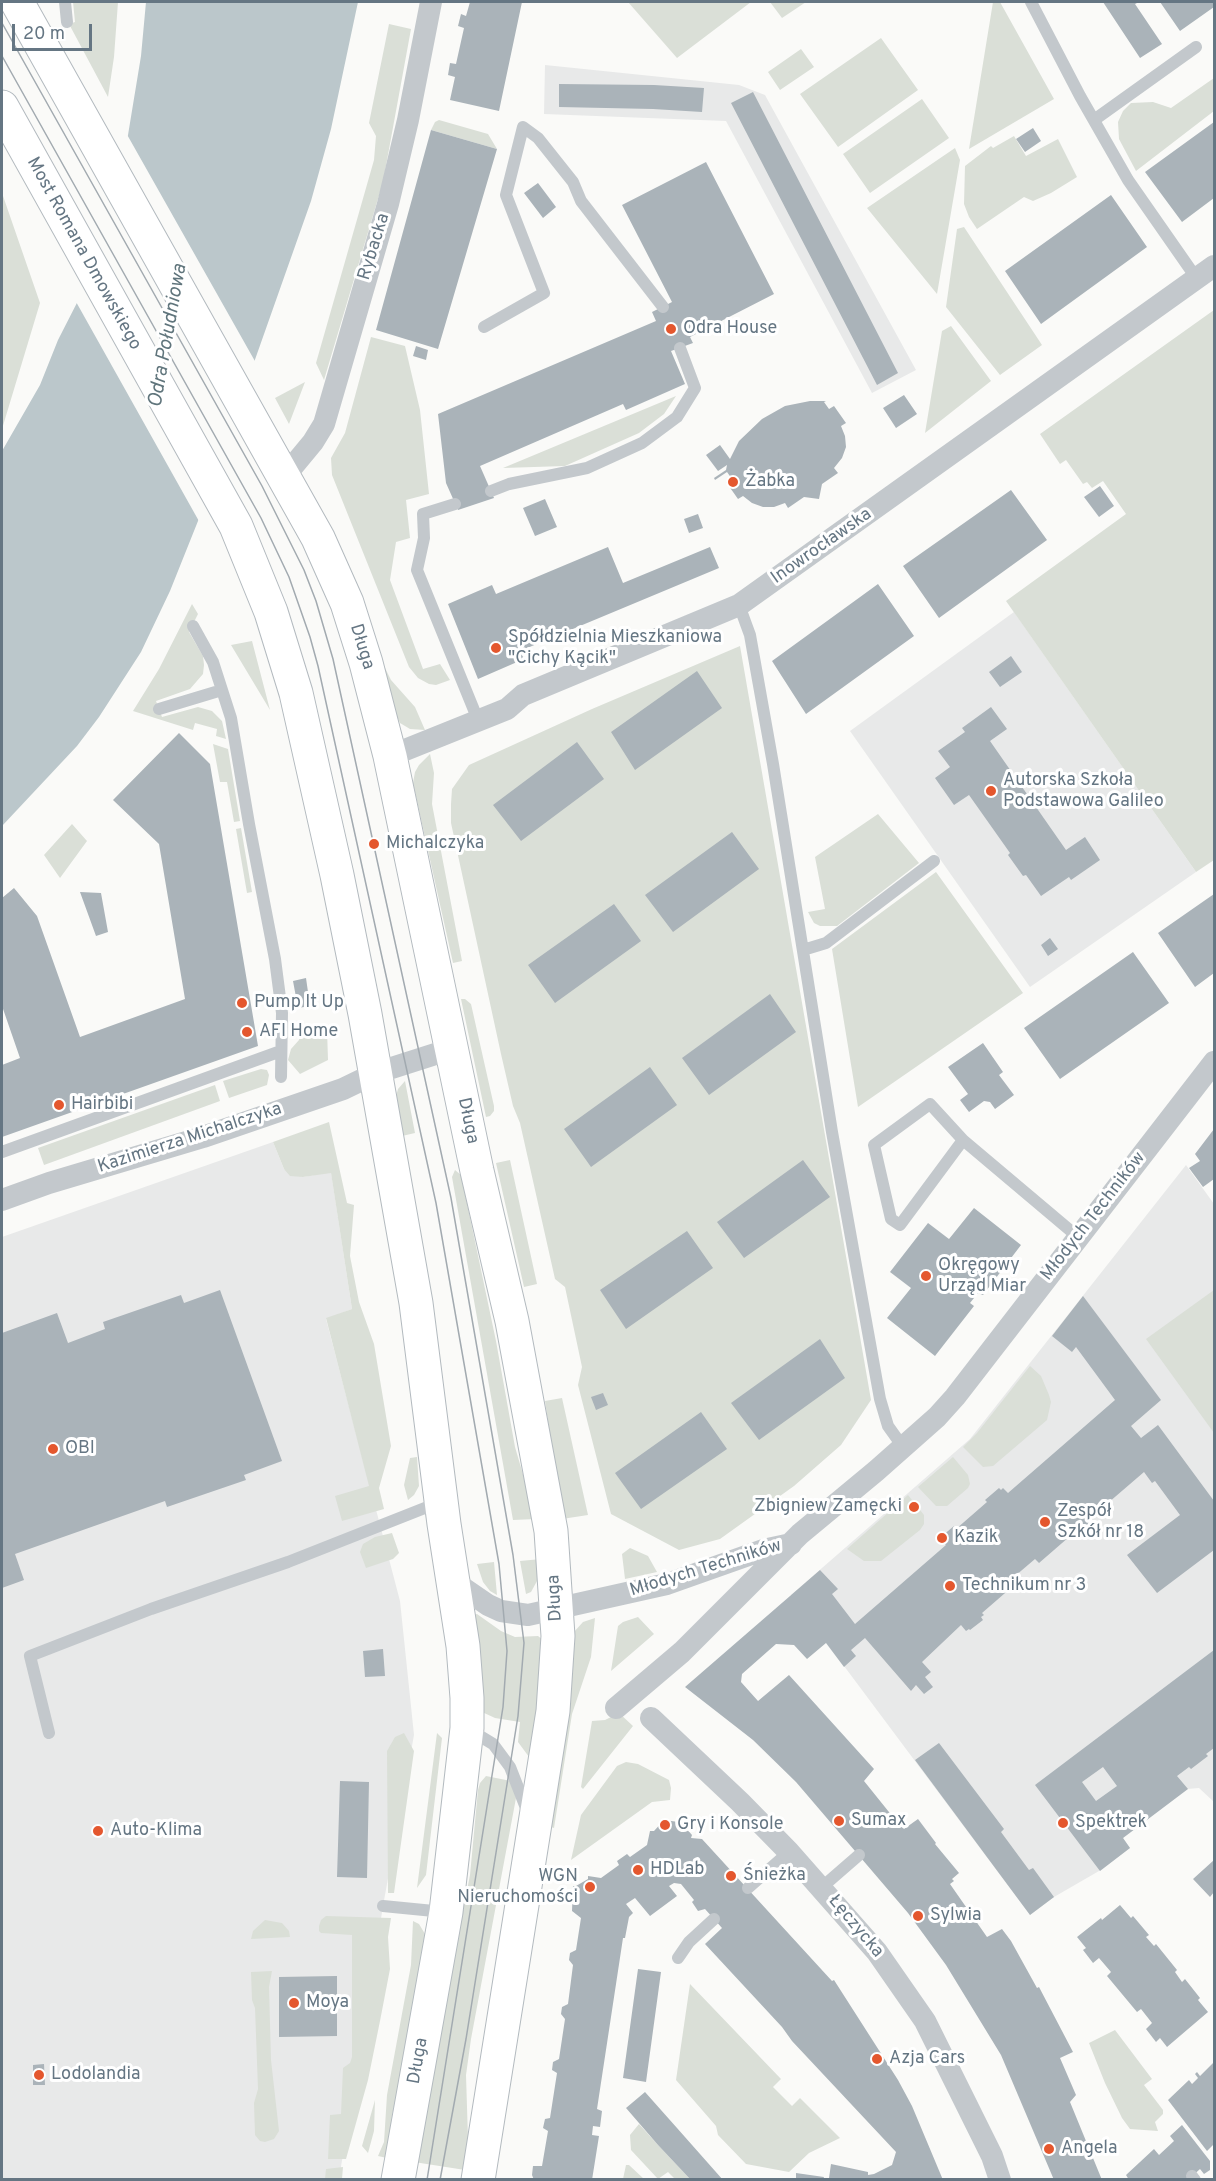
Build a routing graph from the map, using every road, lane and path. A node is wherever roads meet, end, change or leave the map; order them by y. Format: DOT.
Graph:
graph roads {
  1 [pos="65,2"];
  2 [pos="431,2"];
  3 [pos="1031,2"];
  4 [pos="23,11"];
  5 [pos="67,22"];
  6 [pos="1196,47"];
  7 [pos="2,107"];
  8 [pos="1094,120"];
  9 [pos="1206,273"];
  10 [pos="663,307"];
  11 [pos="484,327"];
  12 [pos="680,348"];
  13 [pos="284,477"];
  14 [pos="491,491"];
  15 [pos="455,504"];
  16 [pos="237,525"];
  17 [pos="739,605"];
  18 [pos="193,626"];
  19 [pos="222,690"];
  20 [pos="159,709"];
  21 [pos="478,720"];
  22 [pos="390,756"];
  23 [pos="934,861"];
  24 [pos="803,950"];
  25 [pos="451,1049"];
  26 [pos="281,1051"];
  27 [pos="1215,1062"];
  28 [pos="376,1073"];
  29 [pos="281,1077"];
  30 [pos="963,1140"];
  31 [pos="2,1152"];
  32 [pos="2,1200"];
  33 [pos="1078,1238"];
  34 [pos="903,1447"];
  35 [pos="441,1502"];
  36 [pos="791,1544"];
  37 [pos="453,1581"];
  38 [pos="556,1609"];
  39 [pos="616,1708"];
  40 [pos="651,1718"];
  41 [pos="467,1728"];
  42 [pos="50,1733"];
  43 [pos="534,1828"];
  44 [pos="789,1852"];
  45 [pos="859,1855"];
  46 [pos="748,1888"];
  47 [pos="821,1888"];
  48 [pos="383,1906"];
  49 [pos="446,1912"];
  50 [pos="714,1919"];
  51 [pos="678,1958"];
  52 [pos="398,2180"];
  53 [pos="478,2180"];
  54 [pos="1000,2180"];
  1 -- 5 [label="lane"];
  2 -- 13 [label="street, Rybacka"];
  3 -- 8 [label="lane"];
  4 -- 13 [label="street, Długa"];
  6 -- 8 [label="lane"];
  7 -- 16 [label="street, Most Romana Dmowskiego"];
  8 -- 9 [label="lane"];
  9 -- 17 [label="street, Inowrocławska"];
  10 -- 11 [label="lane"];
  12 -- 14 [label="lane"];
  13 -- 22 [label="street, Długa"];
  15 -- 21 [label="lane"];
  16 -- 28 [label="street, Długa"];
  17 -- 21 [label="street, Inowrocławska"];
  17 -- 24 [label="lane"];
  18 -- 19 [label="lane"];
  19 -- 20 [label="lane"];
  19 -- 26 [label="lane"];
  21 -- 22 [label="street, Inowrocławska"];
  22 -- 25 [label="street, Długa"];
  23 -- 24 [label="lane"];
  24 -- 34 [label="lane"];
  25 -- 28 [label="street, Kazimierza Michalczyka"];
  25 -- 38 [label="street, Długa"];
  26 -- 29 [label="lane"];
  26 -- 31 [label="lane"];
  27 -- 33 [label="street, Młodych Techników"];
  28 -- 32 [label="street, Kazimierza Michalczyka"];
  28 -- 35 [label="street, Długa"];
  30 -- 30 [label="lane"];
  30 -- 33 [label="lane"];
  33 -- 34 [label="street, Młodych Techników"];
  34 -- 36 [label="street, Młodych Techników"];
  35 -- 37 [label="street, Długa"];
  35 -- 42 [label="lane"];
  36 -- 38 [label="street, Młodych Techników"];
  36 -- 39 [label="street, Młodych Techników"];
  37 -- 38 [label="street, Młodych Techników"];
  37 -- 41 [label="street, Długa"];
  38 -- 43 [label="street, Długa"];
  40 -- 44 [label="street, Łęczycka"];
  41 -- 43 [label="lane"];
  41 -- 49 [label="street, Długa"];
  43 -- 53 [label="street, Długa"];
  44 -- 46 [label="lane"];
  44 -- 47 [label="street, Łęczycka"];
  45 -- 47 [label="lane"];
  47 -- 54 [label="street, Łęczycka"];
  48 -- 49 [label="lane"];
  49 -- 52 [label="street, Długa"];
  50 -- 51 [label="lane"];
}
